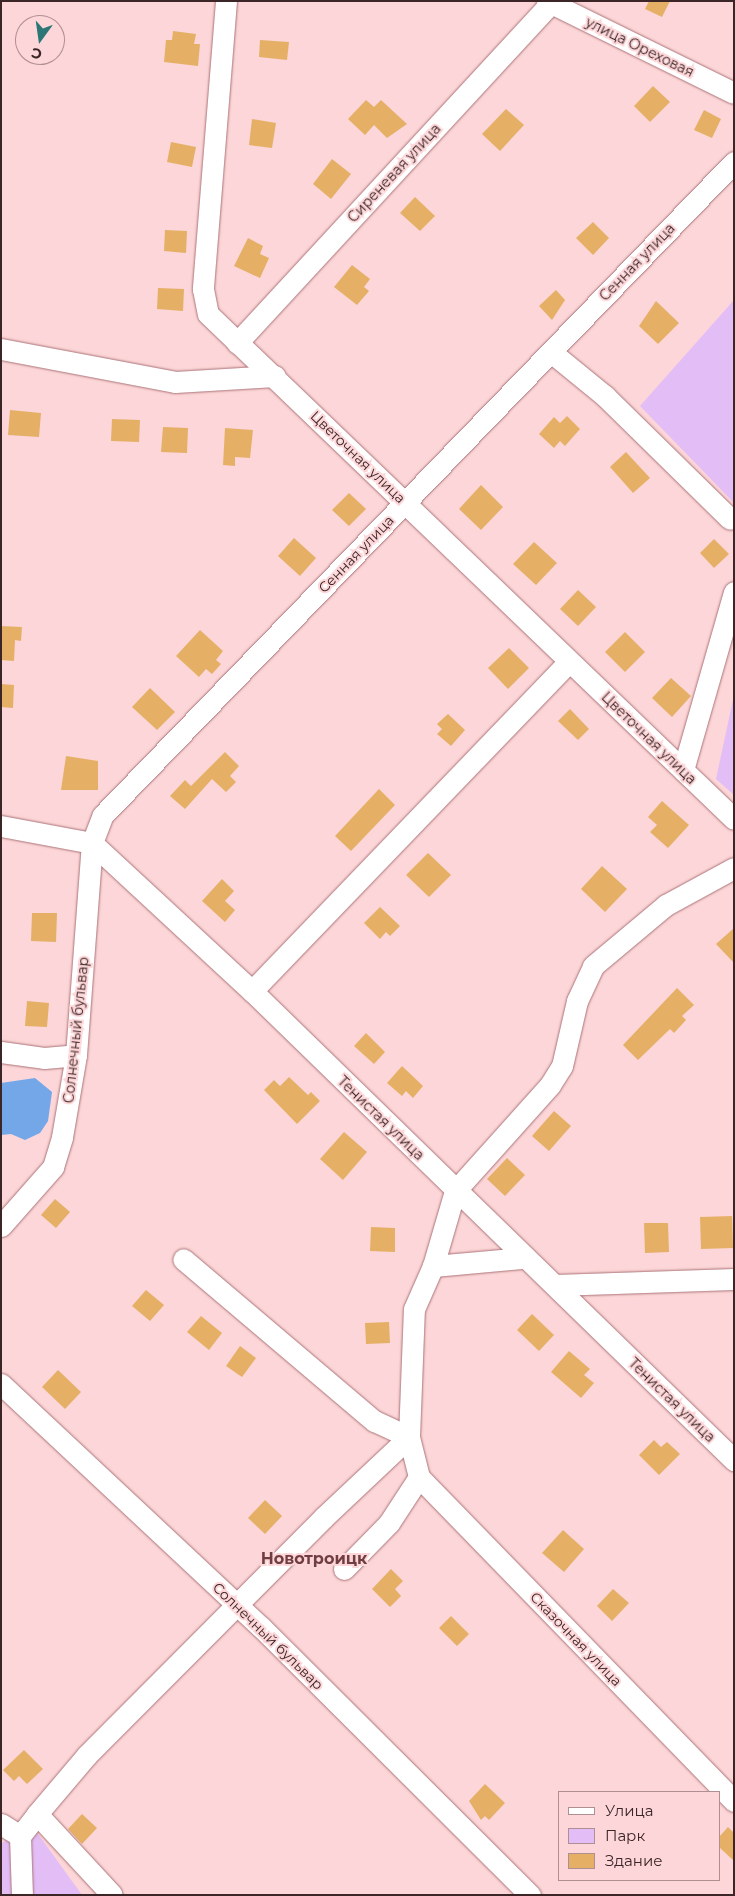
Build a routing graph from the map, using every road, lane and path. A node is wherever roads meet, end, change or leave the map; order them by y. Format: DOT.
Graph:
graph roads {
  1 [pos="226,1"];
  2 [pos="549,2"];
  3 [pos="734,92"];
  4 [pos="734,162"];
  5 [pos="237,343"];
  6 [pos="1,349"];
  7 [pos="551,352"];
  8 [pos="275,376"];
  9 [pos="406,503"];
  10 [pos="730,519"];
  11 [pos="734,592"];
  12 [pos="569,662"];
  13 [pos="683,770"];
  14 [pos="734,819"];
  15 [pos="1,826"];
  16 [pos="92,843"];
  17 [pos="734,868"];
  18 [pos="252,991"];
  19 [pos="1,1052"];
  20 [pos="76,1055"];
  21 [pos="455,1191"];
  22 [pos="1,1226"];
  23 [pos="522,1258"];
  24 [pos="183,1259"];
  25 [pos="433,1266"];
  26 [pos="734,1279"];
  27 [pos="555,1285"];
  28 [pos="2,1386"];
  29 [pos="409,1437"];
  30 [pos="734,1460"];
  31 [pos="419,1477"];
  32 [pos="344,1569"];
  33 [pos="237,1605"];
  34 [pos="734,1802"];
  35 [pos="37,1814"];
  36 [pos="1,1824"];
  37 [pos="20,1836"];
  38 [pos="22,1895"];
  39 [pos="112,1895"];
  40 [pos="530,1895"];
  1 -- 5 [label="street, Цветочная улица"];
  2 -- 3 [label="street, улица Ореховая"];
  2 -- 5 [label="street, Сиреневая улица"];
  4 -- 7 [label="street, Сенная улица"];
  5 -- 8 [label="street, Цветочная улица"];
  6 -- 8 [label="street"];
  7 -- 9 [label="street, Сенная улица"];
  7 -- 10 [label="street"];
  8 -- 9 [label="street, Цветочная улица"];
  9 -- 12 [label="street, Цветочная улица"];
  9 -- 16 [label="street, Сенная улица"];
  11 -- 13 [label="street"];
  12 -- 13 [label="street, Цветочная улица"];
  12 -- 18 [label="street"];
  13 -- 14 [label="street, Цветочная улица"];
  15 -- 16 [label="street"];
  16 -- 18 [label="street, Тенистая улица"];
  16 -- 20 [label="street, Солнечный бульвар"];
  17 -- 21 [label="street"];
  18 -- 21 [label="street, Тенистая улица"];
  19 -- 20 [label="street"];
  20 -- 22 [label="street, Солнечный бульвар"];
  21 -- 23 [label="street, Тенистая улица"];
  21 -- 25 [label="street"];
  23 -- 25 [label="street"];
  23 -- 27 [label="street, Тенистая улица"];
  24 -- 29 [label="street"];
  25 -- 29 [label="street"];
  26 -- 27 [label="street"];
  27 -- 30 [label="street, Тенистая улица"];
  28 -- 33 [label="street, Солнечный бульвар"];
  29 -- 31 [label="street"];
  29 -- 33 [label="street"];
  31 -- 32 [label="street"];
  31 -- 34 [label="street, Сказочная улица"];
  33 -- 35 [label="street"];
  33 -- 40 [label="street, Солнечный бульвар"];
  35 -- 37 [label="street"];
  35 -- 39 [label="street"];
  36 -- 37 [label="street"];
  37 -- 38 [label="street"];
}
